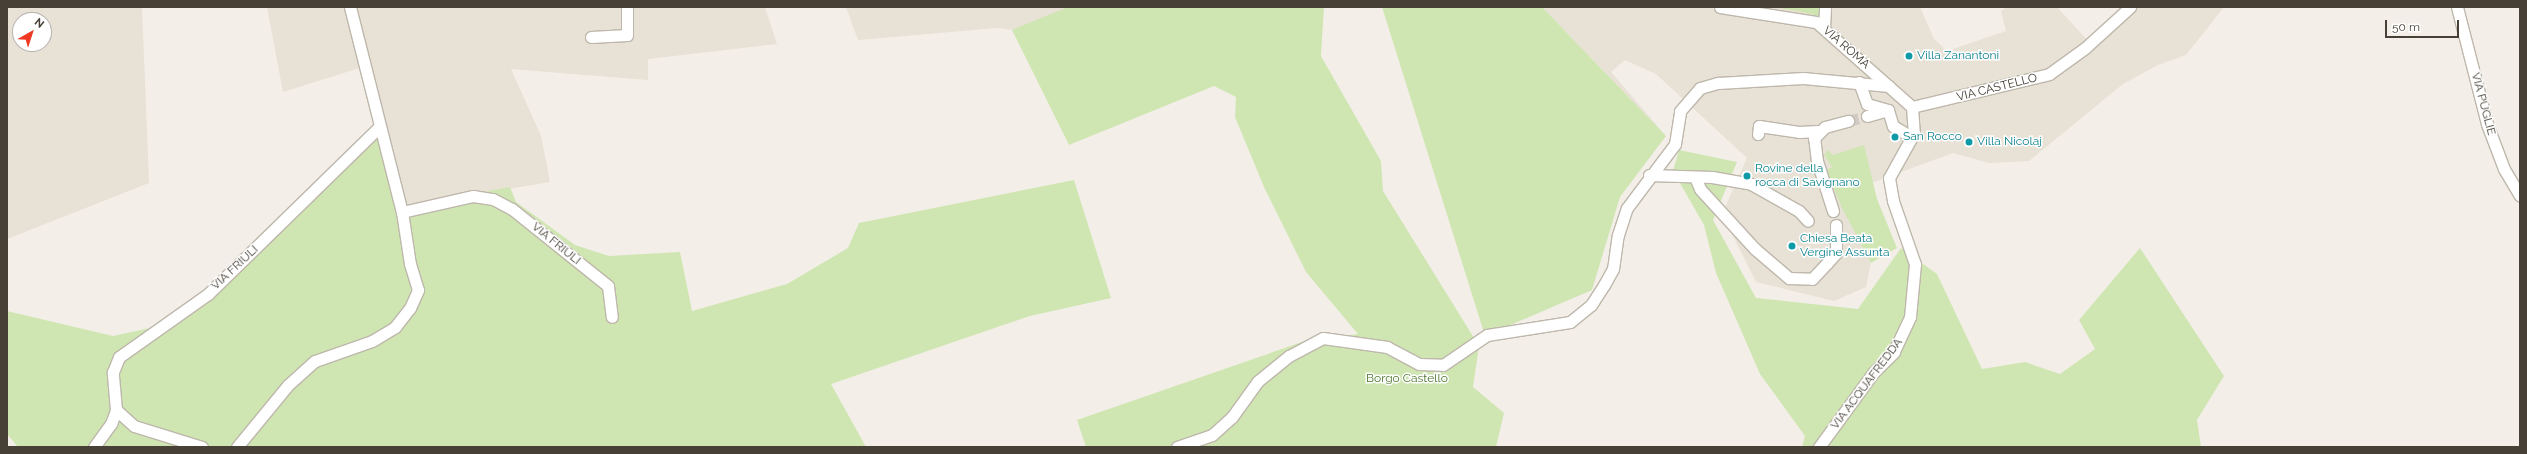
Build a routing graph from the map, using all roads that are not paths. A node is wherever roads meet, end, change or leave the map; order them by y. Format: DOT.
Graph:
graph roads {
  1 [pos="350,7"];
  2 [pos="627,7"];
  3 [pos="1720,7"];
  4 [pos="1825,7"];
  5 [pos="2130,7"];
  6 [pos="2457,7"];
  7 [pos="1824,28"];
  8 [pos="591,37"];
  9 [pos="1859,82"];
  10 [pos="1889,86"];
  11 [pos="1912,107"];
  12 [pos="1888,110"];
  13 [pos="1867,116"];
  14 [pos="1848,120"];
  15 [pos="378,128"];
  16 [pos="1818,131"];
  17 [pos="1758,134"];
  18 [pos="1911,137"];
  19 [pos="1649,175"];
  20 [pos="1695,176"];
  21 [pos="2520,196"];
  22 [pos="1833,211"];
  23 [pos="402,212"];
  24 [pos="1808,221"];
  25 [pos="1836,225"];
  26 [pos="612,317"];
  27 [pos="116,410"];
  28 [pos="94,447"];
  29 [pos="202,447"];
  30 [pos="238,447"];
  31 [pos="1177,447"];
  32 [pos="1820,447"];
  1 -- 15 [label="street"];
  2 -- 8 [label="street"];
  3 -- 7 [label="street, VIA ROMA"];
  4 -- 7 [label="street"];
  5 -- 11 [label="street, VIA CASTELLO"];
  6 -- 21 [label="street, VIA PUGLIE"];
  7 -- 10 [label="street, VIA ROMA"];
  9 -- 10 [label="street"];
  9 -- 12 [label="street"];
  9 -- 19 [label="street"];
  10 -- 11 [label="street, VIA ROMA"];
  11 -- 18 [label="street, VIA ACQUAFREDDA"];
  12 -- 13 [label="street"];
  12 -- 18 [label="street"];
  14 -- 16 [label="street"];
  15 -- 23 [label="street"];
  15 -- 27 [label="street, VIA FRIULI"];
  16 -- 17 [label="street"];
  16 -- 22 [label="street"];
  18 -- 32 [label="street, VIA ACQUAFREDDA"];
  19 -- 20 [label="street"];
  19 -- 31 [label="street"];
  20 -- 24 [label="street"];
  20 -- 25 [label="street"];
  23 -- 26 [label="street, VIA FRIULI"];
  23 -- 30 [label="street"];
  27 -- 28 [label="street, VIA FRIULI"];
  27 -- 29 [label="street"];
}
